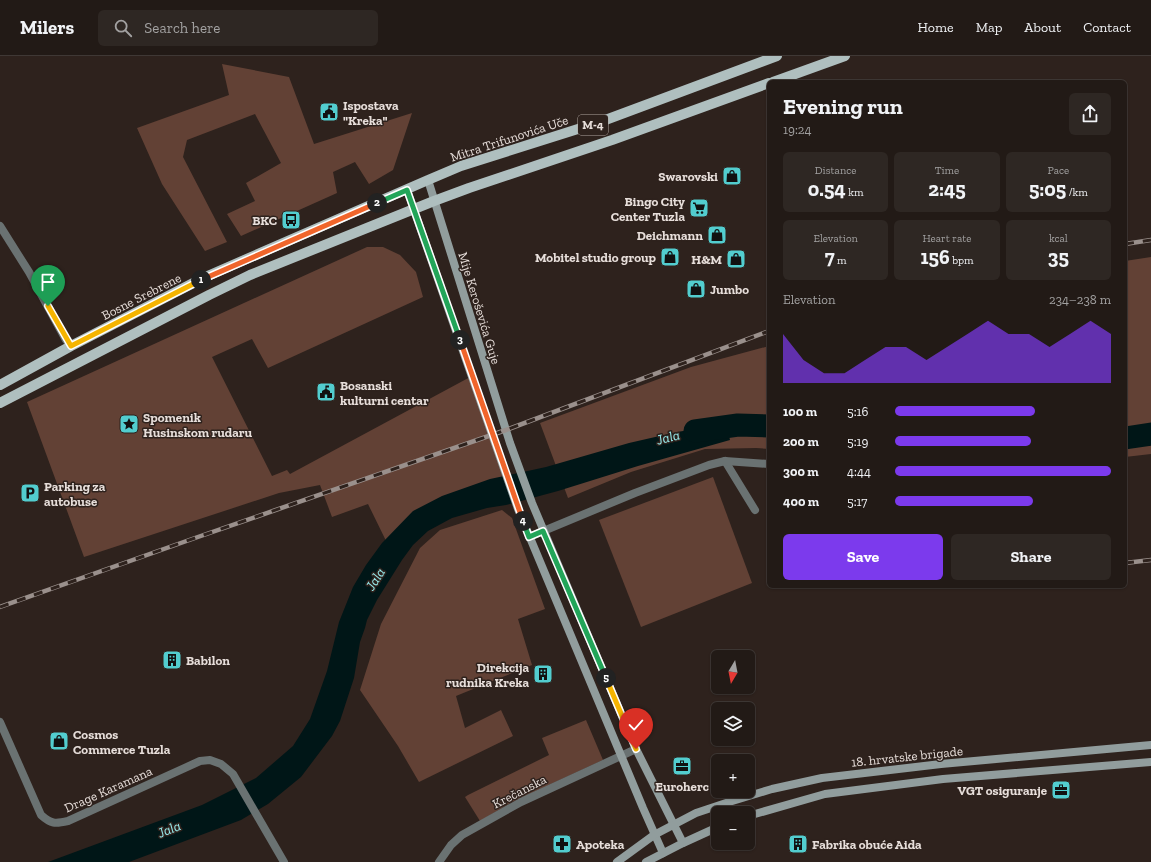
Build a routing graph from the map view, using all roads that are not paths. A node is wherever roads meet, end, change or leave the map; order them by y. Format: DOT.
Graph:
graph roads {
  1 [pos="777,56"];
  2 [pos="845,56"];
  3 [pos="779,80"];
  4 [pos="767,84"];
  5 [pos="428,180"];
  6 [pos="407,190"];
  7 [pos="434,202"];
  8 [pos="414,210"];
  9 [pos="0,226"];
  10 [pos="71,346"];
  11 [pos="0,384"];
  12 [pos="0,403"];
  13 [pos="725,461"];
  14 [pos="767,464"];
  15 [pos="755,510"];
  16 [pos="543,531"];
  17 [pos="529,537"];
  18 [pos="0,722"];
  19 [pos="1151,745"];
  20 [pos="636,749"];
  21 [pos="622,756"];
  22 [pos="1151,762"];
  23 [pos="755,814"];
  24 [pos="674,825"];
  25 [pos="711,830"];
  26 [pos="654,835"];
  27 [pos="683,842"];
  28 [pos="663,853"];
  29 [pos="284,862"];
  30 [pos="439,862"];
  31 [pos="617,862"];
  32 [pos="646,862"];
  1 -- 5 [label="main road, Mitra Trifunovića Uče / M-4"];
  2 -- 3 [label="main road"];
  4 -- 7 [label="main road, M-4"];
  5 -- 6 [label="main road, Mitra Trifunovića Uče / M-4"];
  5 -- 7 [label="main road, Mije Keroševića Guje"];
  6 -- 8 [label="main road"];
  6 -- 10 [label="main road, Bosne Srebrene / M-4"];
  7 -- 8 [label="main road, M-4"];
  7 -- 16 [label="main road, Mije Keroševića Guje"];
  8 -- 12 [label="main road, M-4"];
  8 -- 17 [label="main road"];
  9 -- 10 [label="street"];
  10 -- 11 [label="main road, Bosne Srebrene / M-4"];
  13 -- 14 [label="street"];
  13 -- 15 [label="street"];
  13 -- 16 [label="street"];
  16 -- 17 [label="street"];
  16 -- 20 [label="main road"];
  17 -- 21 [label="main road"];
  18 -- 29 [label="street, Drage Karamana"];
  19 -- 24 [label="main road, 18. hrvatske brigade"];
  20 -- 21 [label="street, Krečanska"];
  20 -- 24 [label="main road"];
  21 -- 26 [label="main road"];
  21 -- 30 [label="street, Krečanska"];
  22 -- 23 [label="main road, 18. hrvatske brigade"];
  24 -- 26 [label="main road, 18. hrvatske brigade"];
  24 -- 27 [label="main road"];
  25 -- 27 [label="main road"];
  26 -- 28 [label="main road"];
  26 -- 31 [label="main road, 18. hrvatske brigade"];
  27 -- 28 [label="main road"];
  28 -- 32 [label="main road"];
}
